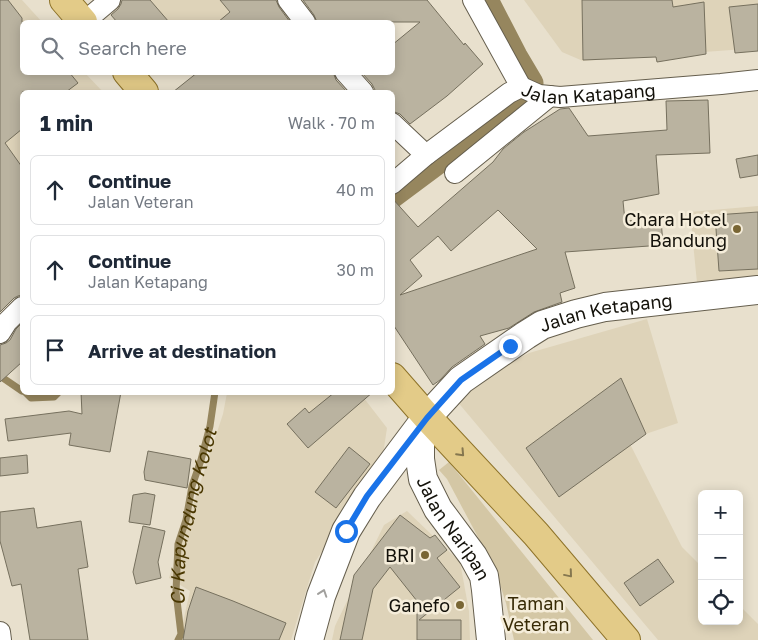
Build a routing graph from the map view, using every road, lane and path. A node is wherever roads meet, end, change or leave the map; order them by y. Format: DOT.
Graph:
graph roads {
  1 [pos="64,0"];
  2 [pos="110,0"];
  3 [pos="288,0"];
  4 [pos="473,0"];
  5 [pos="82,20"];
  6 [pos="86,20"];
  7 [pos="303,20"];
  8 [pos="130,75"];
  9 [pos="348,75"];
  10 [pos="758,80"];
  11 [pos="142,90"];
  12 [pos="361,90"];
  13 [pos="533,91"];
  14 [pos="395,126"];
  15 [pos="426,155"];
  16 [pos="455,173"];
  17 [pos="395,181"];
  18 [pos="758,290"];
  19 [pos="20,309"];
  20 [pos="0,333"];
  21 [pos="395,381"];
  22 [pos="427,418"];
  23 [pos="0,632"];
  24 [pos="1,640"];
  25 [pos="309,640"];
  26 [pos="492,640"];
  27 [pos="626,640"];
  1 -- 5 [label="main road"];
  2 -- 6 [label="street"];
  3 -- 7 [label="street"];
  4 -- 13 [label="street"];
  8 -- 11 [label="main road"];
  9 -- 12 [label="street"];
  10 -- 13 [label="street, Jalan Katapang"];
  13 -- 15 [label="street, Jalan Katapang"];
  13 -- 16 [label="street"];
  14 -- 15 [label="street"];
  15 -- 17 [label="street, Jalan Katapang"];
  18 -- 22 [label="main road, Jalan Ketapang"];
  19 -- 20 [label="street"];
  21 -- 22 [label="main road"];
  25 -- 22 [label="main road, Jalan Ketapang, one-way"];
  22 -- 26 [label="main road, Jalan Naripan"];
  22 -- 27 [label="main road, one-way"];
  23 -- 24 [label="street"];
}
